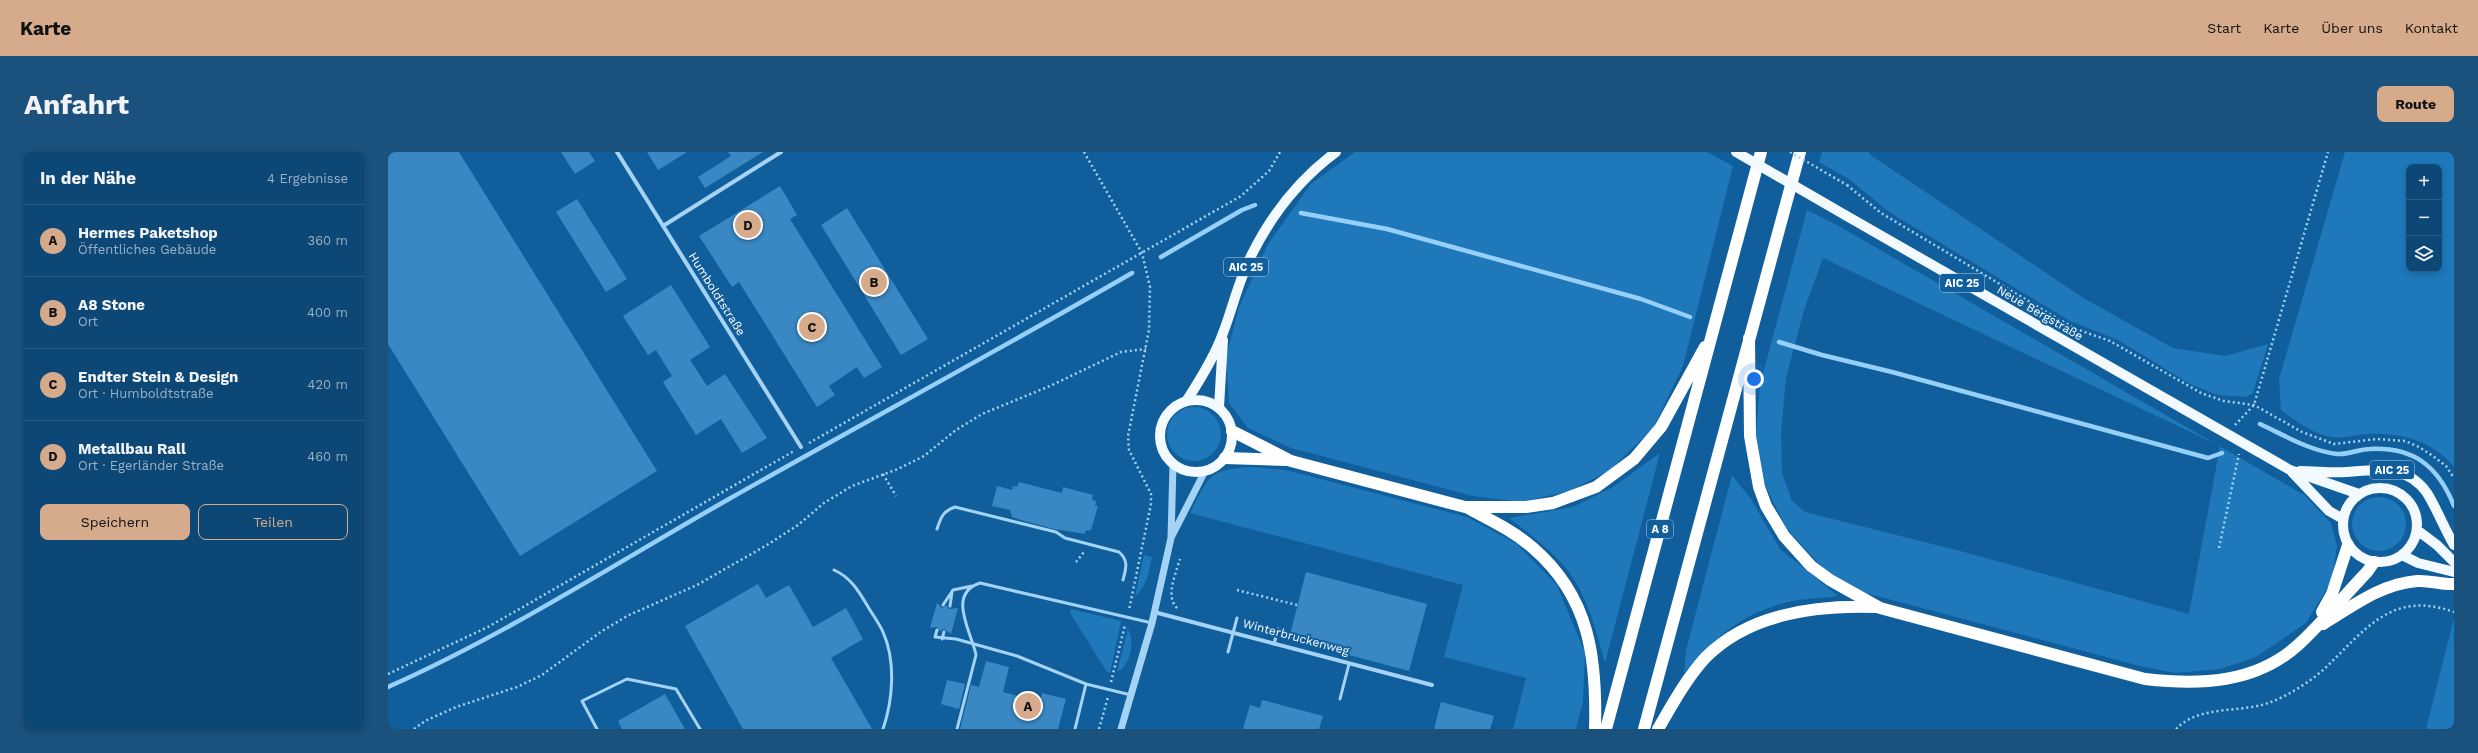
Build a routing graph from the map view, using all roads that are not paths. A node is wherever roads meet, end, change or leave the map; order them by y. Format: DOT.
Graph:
graph roads {
  1 [pos="617,152"];
  2 [pos="781,152"];
  3 [pos="1336,152"];
  4 [pos="1736,152"];
  5 [pos="1761,152"];
  6 [pos="1800,152"];
  7 [pos="663,226"];
  8 [pos="1714,329"];
  9 [pos="1223,335"];
  10 [pos="1749,338"];
  11 [pos="1187,400"];
  12 [pos="1219,407"];
  13 [pos="1232,431"];
  14 [pos="801,447"];
  15 [pos="1225,458"];
  16 [pos="1291,461"];
  17 [pos="1173,465"];
  18 [pos="2290,470"];
  19 [pos="1205,471"];
  20 [pos="2359,494"];
  21 [pos="1465,507"];
  22 [pos="2343,519"];
  23 [pos="937,529"];
  24 [pos="2417,530"];
  25 [pos="1171,538"];
  26 [pos="2348,544"];
  27 [pos="2454,545"];
  28 [pos="2402,555"];
  29 [pos="2374,562"];
  30 [pos="2454,562"];
  31 [pos="834,570"];
  32 [pos="2454,572"];
  33 [pos="1123,580"];
  34 [pos="2454,584"];
  35 [pos="972,586"];
  36 [pos="953,590"];
  37 [pos="943,605"];
  38 [pos="950,606"];
  39 [pos="1880,608"];
  40 [pos="1154,612"];
  41 [pos="1237,618"];
  42 [pos="1152,623"];
  43 [pos="1278,629"];
  44 [pos="937,630"];
  45 [pos="944,632"];
  46 [pos="2310,632"];
  47 [pos="1233,633"];
  48 [pos="942,639"];
  49 [pos="1274,644"];
  50 [pos="974,646"];
  51 [pos="1228,652"];
  52 [pos="1349,664"];
  53 [pos="1086,684"];
  54 [pos="1432,685"];
  55 [pos="1131,695"];
  56 [pos="1340,699"];
  57 [pos="597,729"];
  58 [pos="700,729"];
  59 [pos="884,729"];
  60 [pos="957,729"];
  61 [pos="1075,729"];
  62 [pos="1121,729"];
  63 [pos="1595,729"];
  64 [pos="1606,729"];
  65 [pos="1644,729"];
  66 [pos="1658,729"];
  1 -- 7 [label="street, Humboldtstraße"];
  2 -- 7 [label="street"];
  3 -- 9 [label="main road, AIC 25"];
  4 -- 18 [label="main road, Neue Bergstraße / AIC 25, bridge"];
  5 -- 8 [label="highway, A 8"];
  6 -- 10 [label="highway"];
  7 -- 14 [label="street, Humboldtstraße"];
  8 -- 21 [label="highway"];
  8 -- 64 [label="highway, A 8"];
  9 -- 11 [label="main road, AIC 25"];
  9 -- 12 [label="main road, AIC 25"];
  10 -- 39 [label="highway"];
  10 -- 65 [label="highway"];
  11 -- 12 [label="main road"];
  11 -- 17 [label="main road"];
  12 -- 13 [label="main road"];
  13 -- 15 [label="main road"];
  13 -- 16 [label="highway"];
  15 -- 16 [label="highway"];
  15 -- 19 [label="main road"];
  16 -- 21 [label="highway"];
  17 -- 19 [label="main road"];
  17 -- 25 [label="street"];
  18 -- 20 [label="main road, AIC 25"];
  18 -- 22 [label="main road, AIC 25"];
  18 -- 27 [label="main road, AIC 25"];
  19 -- 25 [label="street"];
  20 -- 22 [label="main road"];
  20 -- 24 [label="main road, AIC 25"];
  21 -- 63 [label="highway"];
  22 -- 26 [label="main road"];
  23 -- 33 [label="lane"];
  24 -- 28 [label="main road"];
  24 -- 30 [label="main road"];
  25 -- 40 [label="street"];
  26 -- 29 [label="main road"];
  26 -- 46 [label="highway"];
  28 -- 29 [label="main road"];
  28 -- 32 [label="main road"];
  29 -- 46 [label="highway"];
  31 -- 59 [label="lane"];
  34 -- 46 [label="highway"];
  35 -- 36 [label="lane"];
  35 -- 42 [label="lane"];
  35 -- 50 [label="lane"];
  36 -- 37 [label="lane"];
  36 -- 38 [label="lane"];
  39 -- 46 [label="highway"];
  39 -- 66 [label="highway"];
  40 -- 42 [label="street"];
  40 -- 47 [label="street, Winterbruckenweg"];
  41 -- 47 [label="lane"];
  42 -- 55 [label="street"];
  43 -- 49 [label="lane"];
  44 -- 48 [label="lane"];
  45 -- 48 [label="lane"];
  47 -- 49 [label="street, Winterbruckenweg"];
  47 -- 51 [label="lane"];
  48 -- 50 [label="lane"];
  49 -- 52 [label="street, Winterbruckenweg"];
  50 -- 53 [label="lane"];
  50 -- 60 [label="lane"];
  52 -- 54 [label="street, Winterbruckenweg"];
  52 -- 56 [label="lane"];
  53 -- 55 [label="lane"];
  53 -- 61 [label="lane"];
  55 -- 62 [label="street"];
  57 -- 58 [label="lane"];
}
